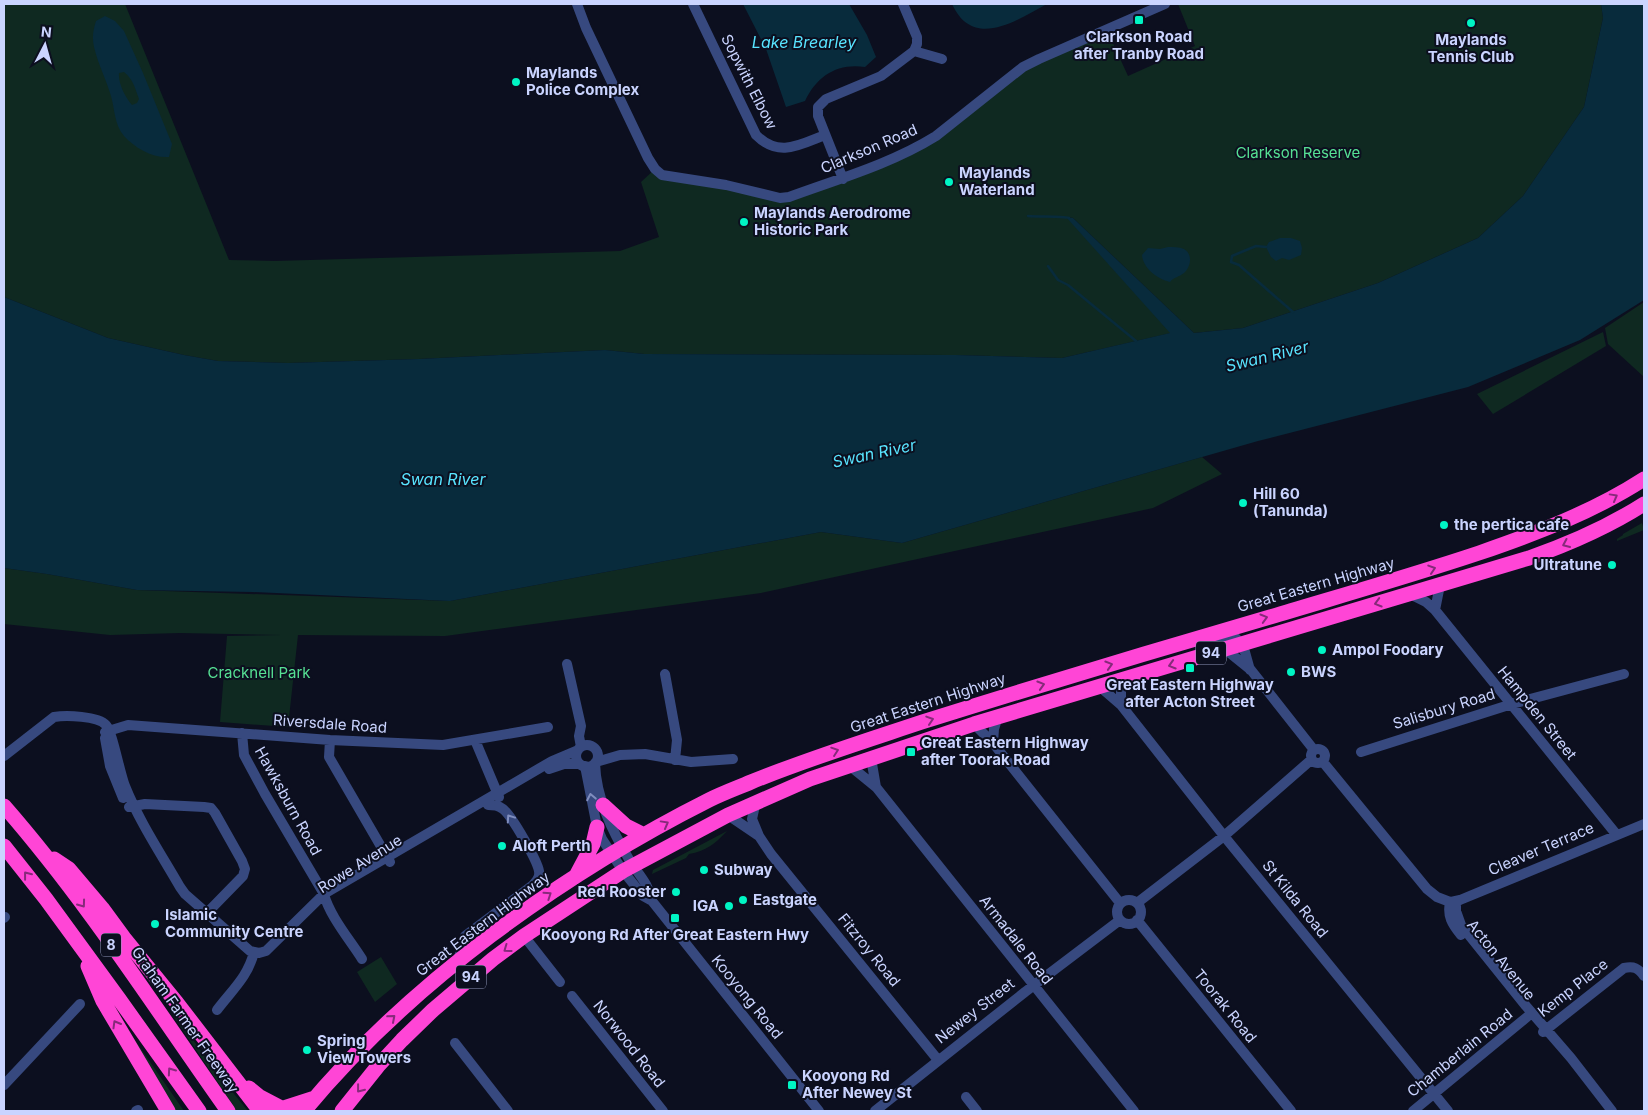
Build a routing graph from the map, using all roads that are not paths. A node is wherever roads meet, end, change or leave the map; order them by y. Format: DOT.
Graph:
graph roads {
  1 [pos="577,4"];
  2 [pos="693,4"];
  3 [pos="903,4"];
  4 [pos="1165,4"];
  5 [pos="914,51"];
  6 [pos="942,59"];
  7 [pos="825,135"];
  8 [pos="842,179"];
  9 [pos="1644,479"];
  10 [pos="1644,504"];
  11 [pos="1440,585"];
  12 [pos="1410,594"];
  13 [pos="1435,610"];
  14 [pos="1192,640"];
  15 [pos="1240,644"];
  16 [pos="1225,649"];
  17 [pos="568,664"];
  18 [pos="1251,670"];
  19 [pos="664,674"];
  20 [pos="1624,674"];
  21 [pos="1121,680"];
  22 [pos="1099,686"];
  23 [pos="1512,704"];
  24 [pos="1121,705"];
  25 [pos="998,716"];
  26 [pos="974,724"];
  27 [pos="581,726"];
  28 [pos="548,727"];
  29 [pos="107,731"];
  30 [pos="242,733"];
  31 [pos="330,740"];
  32 [pos="475,740"];
  33 [pos="994,743"];
  34 [pos="579,748"];
  35 [pos="594,748"];
  36 [pos="1361,752"];
  37 [pos="620,755"];
  38 [pos="1312,755"];
  39 [pos="4,756"];
  40 [pos="870,758"];
  41 [pos="733,759"];
  42 [pos="675,760"];
  43 [pos="589,764"];
  44 [pos="849,765"];
  45 [pos="876,786"];
  46 [pos="499,796"];
  47 [pos="756,802"];
  48 [pos="488,805"];
  49 [pos="603,805"];
  50 [pos="4,806"];
  51 [pos="131,807"];
  52 [pos="728,815"];
  53 [pos="1644,824"];
  54 [pos="597,827"];
  55 [pos="1616,834"];
  56 [pos="644,835"];
  57 [pos="759,836"];
  58 [pos="1224,836"];
  59 [pos="4,846"];
  60 [pos="42,850"];
  61 [pos="617,851"];
  62 [pos="389,859"];
  63 [pos="628,868"];
  64 [pos="575,877"];
  65 [pos="325,898"];
  66 [pos="1453,901"];
  67 [pos="1120,903"];
  68 [pos="1137,903"];
  69 [pos="206,914"];
  70 [pos="1120,920"];
  71 [pos="1137,920"];
  72 [pos="524,936"];
  73 [pos="77,942"];
  74 [pos="253,955"];
  75 [pos="362,959"];
  76 [pos="458,962"];
  77 [pos="1644,976"];
  78 [pos="560,982"];
  79 [pos="1032,986"];
  80 [pos="572,996"];
  81 [pos="80,1004"];
  82 [pos="217,1010"];
  83 [pos="1527,1017"];
  84 [pos="1544,1031"];
  85 [pos="455,1043"];
  86 [pos="938,1060"];
  87 [pos="229,1071"];
  88 [pos="4,1085"];
  89 [pos="1434,1094"];
  90 [pos="966,1097"];
  91 [pos="315,1098"];
  92 [pos="168,1111"];
  93 [pos="199,1111"];
  94 [pos="228,1111"];
  95 [pos="260,1111"];
  96 [pos="304,1111"];
  97 [pos="342,1111"];
  98 [pos="508,1111"];
  99 [pos="663,1111"];
  100 [pos="819,1111"];
  101 [pos="875,1111"];
  102 [pos="977,1111"];
  103 [pos="1134,1111"];
  104 [pos="1291,1111"];
  105 [pos="1412,1111"];
  106 [pos="1448,1111"];
  107 [pos="1604,1111"];
  108 [pos="1612,1111"];
  1 -- 8 [label="street, Clarkson Road"];
  2 -- 7 [label="street, Sopwith Elbow"];
  3 -- 5 [label="street"];
  4 -- 8 [label="street, Clarkson Road"];
  5 -- 6 [label="street"];
  5 -- 7 [label="street"];
  7 -- 8 [label="street"];
  14 -- 9 [label="highway, Great Eastern Highway / 94, one-way"];
  10 -- 11 [label="highway, 94, one-way"];
  11 -- 12 [label="highway, 94"];
  11 -- 13 [label="street"];
  12 -- 13 [label="street, Hampden Street"];
  12 -- 15 [label="highway, 94, one-way"];
  13 -- 23 [label="street, Hampden Street"];
  14 -- 15 [label="street"];
  56 -- 14 [label="highway, Great Eastern Highway / 94, one-way"];
  15 -- 16 [label="highway, 94"];
  15 -- 18 [label="street"];
  16 -- 18 [label="street"];
  16 -- 21 [label="highway, 94, one-way"];
  17 -- 27 [label="street"];
  18 -- 38 [label="street"];
  19 -- 42 [label="street"];
  20 -- 23 [label="street, Salisbury Road"];
  21 -- 22 [label="highway, 94"];
  21 -- 24 [label="street"];
  22 -- 24 [label="street, St Kilda Road"];
  22 -- 25 [label="highway, 94"];
  23 -- 36 [label="street, Salisbury Road"];
  23 -- 55 [label="street, Hampden Street"];
  24 -- 58 [label="street, St Kilda Road"];
  25 -- 26 [label="highway, 94"];
  25 -- 33 [label="street"];
  26 -- 33 [label="street"];
  26 -- 40 [label="highway, 94"];
  27 -- 34 [label="street"];
  27 -- 35 [label="street"];
  28 -- 32 [label="street, Riversdale Road"];
  29 -- 30 [label="street, Riversdale Road"];
  29 -- 39 [label="street"];
  29 -- 51 [label="street"];
  30 -- 31 [label="street, Riversdale Road"];
  30 -- 65 [label="street, Hawksburn Road"];
  31 -- 32 [label="street, Riversdale Road"];
  31 -- 62 [label="street"];
  32 -- 46 [label="street"];
  33 -- 67 [label="street"];
  34 -- 35 [label="street"];
  34 -- 43 [label="street"];
  34 -- 46 [label="street, Rowe Avenue"];
  35 -- 37 [label="street"];
  35 -- 43 [label="street"];
  37 -- 42 [label="street"];
  37 -- 43 [label="street, Rowe Avenue"];
  38 -- 58 [label="street"];
  38 -- 66 [label="street"];
  40 -- 44 [label="highway, 94"];
  40 -- 45 [label="street, Armadale Road"];
  41 -- 42 [label="street"];
  43 -- 46 [label="street, Rowe Avenue"];
  43 -- 49 [label="street"];
  54 -- 43 [label="street, one-way"];
  44 -- 45 [label="street, Armadale Road"];
  44 -- 47 [label="highway, 94"];
  45 -- 79 [label="street, Armadale Road"];
  46 -- 48 [label="street, Rowe Avenue"];
  46 -- 62 [label="street, Rowe Avenue"];
  47 -- 52 [label="highway, 94"];
  47 -- 57 [label="street, Fitzroy Road"];
  48 -- 62 [label="street, Rowe Avenue"];
  76 -- 48 [label="street, one-way"];
  49 -- 56 [label="highway"];
  49 -- 61 [label="street"];
  50 -- 60 [label="highway, Graham Farmer Freeway / 8"];
  51 -- 69 [label="street"];
  51 -- 69 [label="street"];
  52 -- 57 [label="street, Fitzroy Road"];
  52 -- 63 [label="highway, 94"];
  53 -- 55 [label="street, Cleaver Terrace"];
  54 -- 61 [label="street"];
  54 -- 64 [label="highway"];
  55 -- 66 [label="street, Cleaver Terrace"];
  56 -- 61 [label="highway, Great Eastern Highway / 94"];
  57 -- 86 [label="street, Fitzroy Road"];
  58 -- 68 [label="street"];
  58 -- 89 [label="street, St Kilda Road"];
  73 -- 59 [label="highway, 8, one-way"];
  60 -- 87 [label="highway"];
  60 -- 94 [label="highway, Graham Farmer Freeway / 8, one-way"];
  61 -- 63 [label="street, Kooyong Road"];
  61 -- 64 [label="highway, Great Eastern Highway / 94"];
  62 -- 65 [label="street, Rowe Avenue"];
  63 -- 72 [label="highway, 94"];
  63 -- 100 [label="street, Kooyong Road"];
  76 -- 64 [label="highway, Great Eastern Highway / 94, one-way"];
  65 -- 74 [label="street, Rowe Avenue"];
  65 -- 75 [label="street, Hawksburn Road"];
  66 -- 83 [label="street, Acton Avenue"];
  66 -- 84 [label="street, Acton Avenue"];
  67 -- 68 [label="street"];
  67 -- 70 [label="street"];
  68 -- 71 [label="street"];
  69 -- 74 [label="street"];
  70 -- 71 [label="street"];
  70 -- 79 [label="street, Newey Street"];
  71 -- 104 [label="street, Toorak Road"];
  72 -- 78 [label="street"];
  72 -- 97 [label="highway, 94, one-way"];
  92 -- 73 [label="highway, one-way"];
  93 -- 73 [label="highway, 8, one-way"];
  74 -- 82 [label="street"];
  91 -- 76 [label="highway, Great Eastern Highway / 94, one-way"];
  77 -- 84 [label="street, Kemp Place"];
  79 -- 86 [label="street, Newey Street"];
  79 -- 103 [label="street, Armadale Road"];
  80 -- 99 [label="street, Norwood Road"];
  81 -- 88 [label="street"];
  83 -- 84 [label="street, Acton Avenue"];
  83 -- 89 [label="street, Chamberlain Road"];
  84 -- 107 [label="street, Acton Avenue"];
  84 -- 108 [label="street, Acton Avenue"];
  85 -- 98 [label="street"];
  86 -- 101 [label="street, Newey Street"];
  87 -- 91 [label="highway"];
  87 -- 95 [label="highway"];
  89 -- 105 [label="street, Chamberlain Road"];
  89 -- 106 [label="street, St Kilda Road"];
  90 -- 102 [label="street"];
  91 -- 96 [label="highway, Great Eastern Highway / 94"];
}
